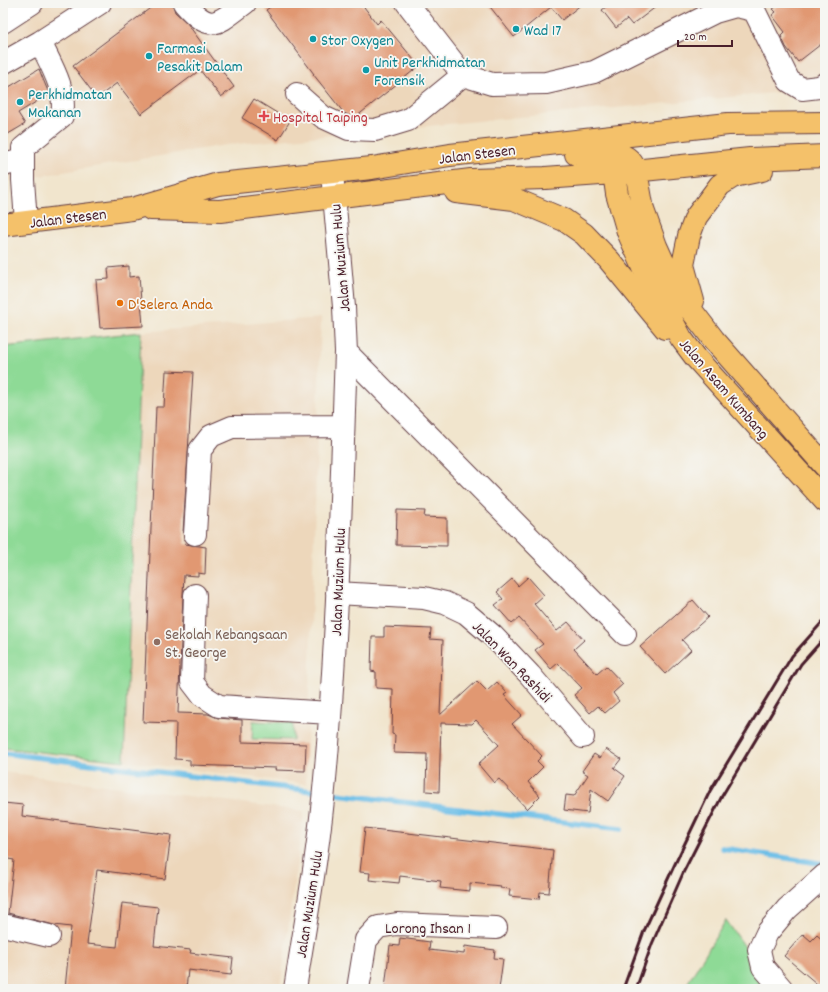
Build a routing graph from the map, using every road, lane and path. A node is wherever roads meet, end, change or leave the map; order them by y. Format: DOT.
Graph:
graph roads {
  1 [pos="32,3"];
  2 [pos="100,3"];
  3 [pos="184,3"];
  4 [pos="245,3"];
  5 [pos="407,3"];
  6 [pos="3,22"];
  7 [pos="40,42"];
  8 [pos="3,63"];
  9 [pos="463,75"];
  10 [pos="825,84"];
  11 [pos="297,94"];
  12 [pos="825,123"];
  13 [pos="825,130"];
  14 [pos="825,156"];
  15 [pos="825,161"];
  16 [pos="13,162"];
  17 [pos="625,167"];
  18 [pos="372,168"];
  19 [pos="332,173"];
  20 [pos="416,188"];
  21 [pos="334,196"];
  22 [pos="132,209"];
  23 [pos="26,222"];
  24 [pos="3,225"];
  25 [pos="698,321"];
  26 [pos="681,338"];
  27 [pos="346,352"];
  28 [pos="343,426"];
  29 [pos="825,466"];
  30 [pos="825,501"];
  31 [pos="195,534"];
  32 [pos="336,593"];
  33 [pos="195,595"];
  34 [pos="625,634"];
  35 [pos="330,714"];
  36 [pos="583,737"];
  37 [pos="817,882"];
  38 [pos="3,925"];
  39 [pos="496,928"];
  40 [pos="49,936"];
  41 [pos="295,989"];
  42 [pos="358,989"];
  43 [pos="782,989"];
  1 -- 6 [label="street"];
  2 -- 7 [label="street"];
  3 -- 4 [label="street"];
  5 -- 9 [label="street"];
  7 -- 8 [label="street"];
  7 -- 16 [label="street"];
  9 -- 10 [label="street"];
  9 -- 11 [label="street"];
  12 -- 18 [label="main road, Jalan Stesen"];
  13 -- 17 [label="main road"];
  14 -- 17 [label="main road, Jalan Stesen"];
  15 -- 25 [label="main road"];
  16 -- 23 [label="street"];
  17 -- 18 [label="main road"];
  17 -- 20 [label="main road, Jalan Stesen"];
  17 -- 25 [label="main road, Jalan Asam Kumbang"];
  17 -- 26 [label="main road, Jalan Asam Kumbang"];
  18 -- 19 [label="main road, Jalan Stesen"];
  19 -- 21 [label="street, Jalan Muzium Hulu"];
  19 -- 22 [label="main road, Jalan Stesen"];
  20 -- 21 [label="main road, Jalan Stesen"];
  20 -- 26 [label="main road"];
  21 -- 22 [label="main road, Jalan Stesen"];
  21 -- 27 [label="street, Jalan Muzium Hulu"];
  22 -- 23 [label="main road, Jalan Stesen"];
  23 -- 24 [label="main road, Jalan Stesen"];
  25 -- 29 [label="main road, Jalan Asam Kumbang"];
  26 -- 30 [label="main road, Jalan Asam Kumbang"];
  27 -- 28 [label="street, Jalan Muzium Hulu"];
  27 -- 34 [label="street"];
  28 -- 31 [label="street"];
  28 -- 32 [label="street, Jalan Muzium Hulu"];
  32 -- 35 [label="street, Jalan Muzium Hulu"];
  32 -- 36 [label="street, Jalan Wan Rashidi"];
  33 -- 35 [label="street"];
  35 -- 41 [label="street, Jalan Muzium Hulu"];
  37 -- 43 [label="street"];
  38 -- 40 [label="street"];
  39 -- 42 [label="street, Lorong Ihsan 1"];
}
